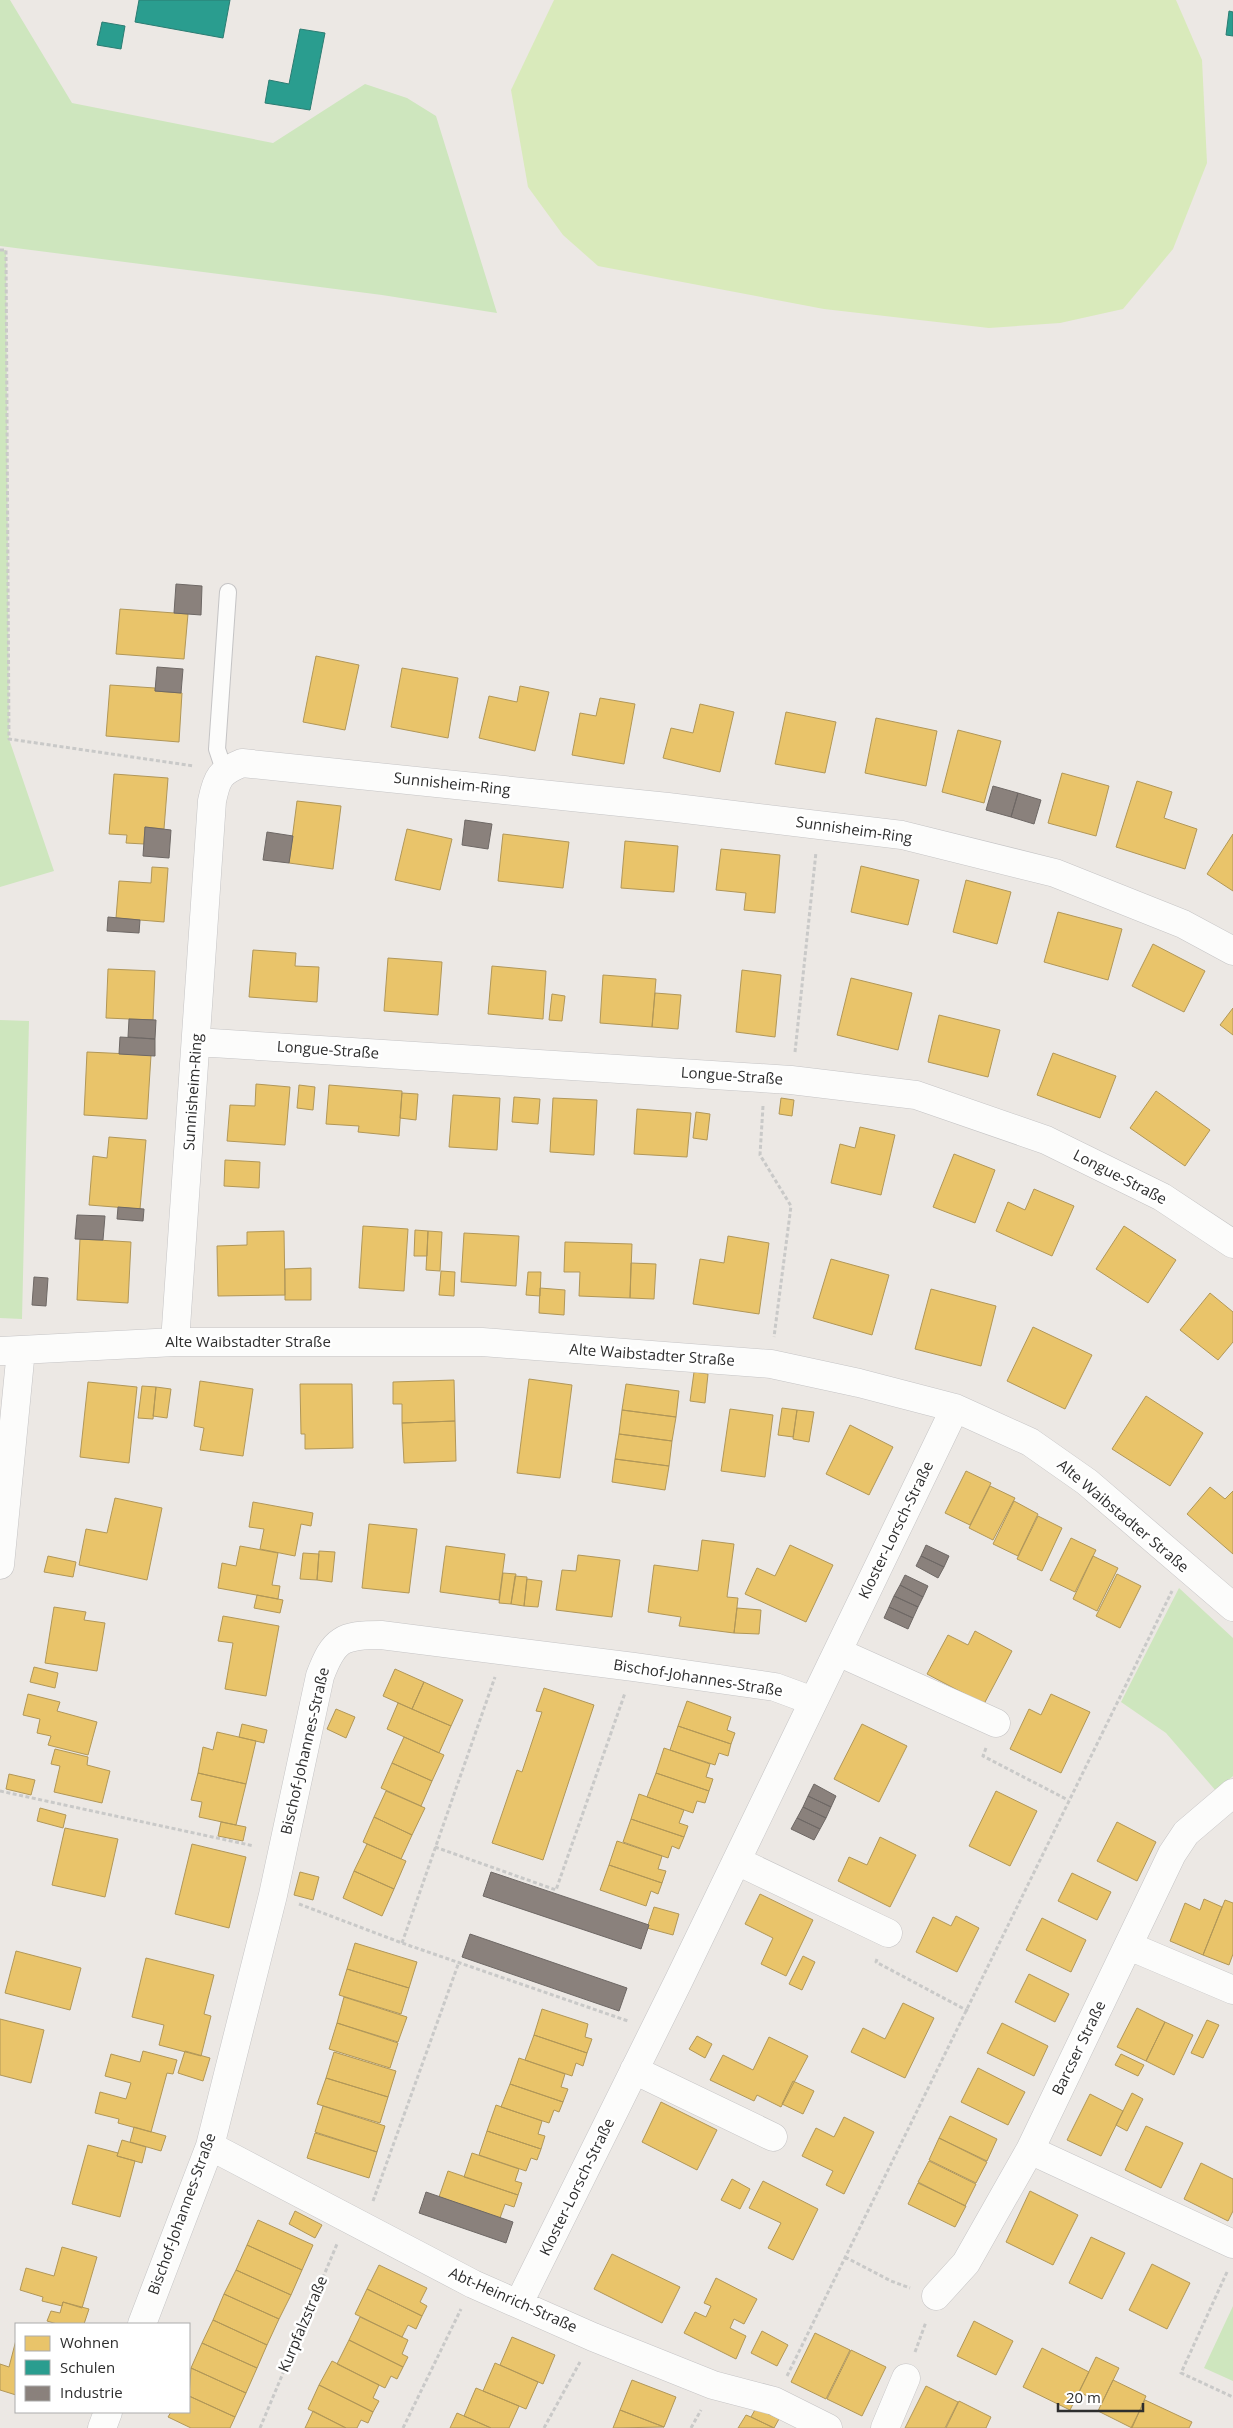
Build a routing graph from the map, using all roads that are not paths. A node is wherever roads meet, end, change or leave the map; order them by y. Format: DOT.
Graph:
graph roads {
  1 [pos="228,592"];
  2 [pos="224,770"];
  3 [pos="1233,951"];
  4 [pos="196,1042"];
  5 [pos="1233,1244"];
  6 [pos="175,1342"];
  7 [pos="11,1350"];
  8 [pos="955,1408"];
  9 [pos="0,1566"];
  10 [pos="1233,1607"];
  11 [pos="838,1652"];
  12 [pos="813,1701"];
  13 [pos="996,1723"];
  14 [pos="1233,1793"];
  15 [pos="737,1861"];
  16 [pos="888,1933"];
  17 [pos="1129,1946"];
  18 [pos="1233,1990"];
  19 [pos="634,2070"];
  20 [pos="773,2137"];
  21 [pos="210,2146"];
  22 [pos="1030,2150"];
  23 [pos="1231,2256"];
  24 [pos="936,2296"];
  25 [pos="519,2303"];
  26 [pos="142,2323"];
  27 [pos="906,2378"];
  28 [pos="108,2413"];
  29 [pos="820,2427"];
  30 [pos="102,2428"];
  31 [pos="885,2428"];
  1 -- 2 [label="lane"];
  2 -- 3 [label="street, Sunnisheim-Ring"];
  2 -- 4 [label="street, Sunnisheim-Ring"];
  4 -- 5 [label="street, Longue-Straße"];
  4 -- 6 [label="street, Sunnisheim-Ring"];
  6 -- 7 [label="street, Alte Waibstadter Straße"];
  6 -- 8 [label="street, Alte Waibstadter Straße"];
  7 -- 9 [label="street"];
  8 -- 10 [label="street, Alte Waibstadter Straße"];
  8 -- 11 [label="street, Kloster-Lorsch-Straße"];
  11 -- 12 [label="street, Kloster-Lorsch-Straße"];
  11 -- 13 [label="street"];
  12 -- 15 [label="street, Kloster-Lorsch-Straße"];
  12 -- 21 [label="street, Bischof-Johannes-Straße"];
  14 -- 17 [label="street, Barcser Straße"];
  15 -- 16 [label="street"];
  15 -- 19 [label="street, Kloster-Lorsch-Straße"];
  17 -- 18 [label="street"];
  17 -- 22 [label="street, Barcser Straße"];
  19 -- 20 [label="street"];
  19 -- 25 [label="street, Kloster-Lorsch-Straße"];
  21 -- 25 [label="street, Abt-Heinrich-Straße"];
  21 -- 26 [label="street, Bischof-Johannes-Straße"];
  22 -- 23 [label="street"];
  22 -- 24 [label="street, Barcser Straße"];
  25 -- 29 [label="street, Abt-Heinrich-Straße"];
  27 -- 31 [label="street"];
  28 -- 30 [label="street"];
}
